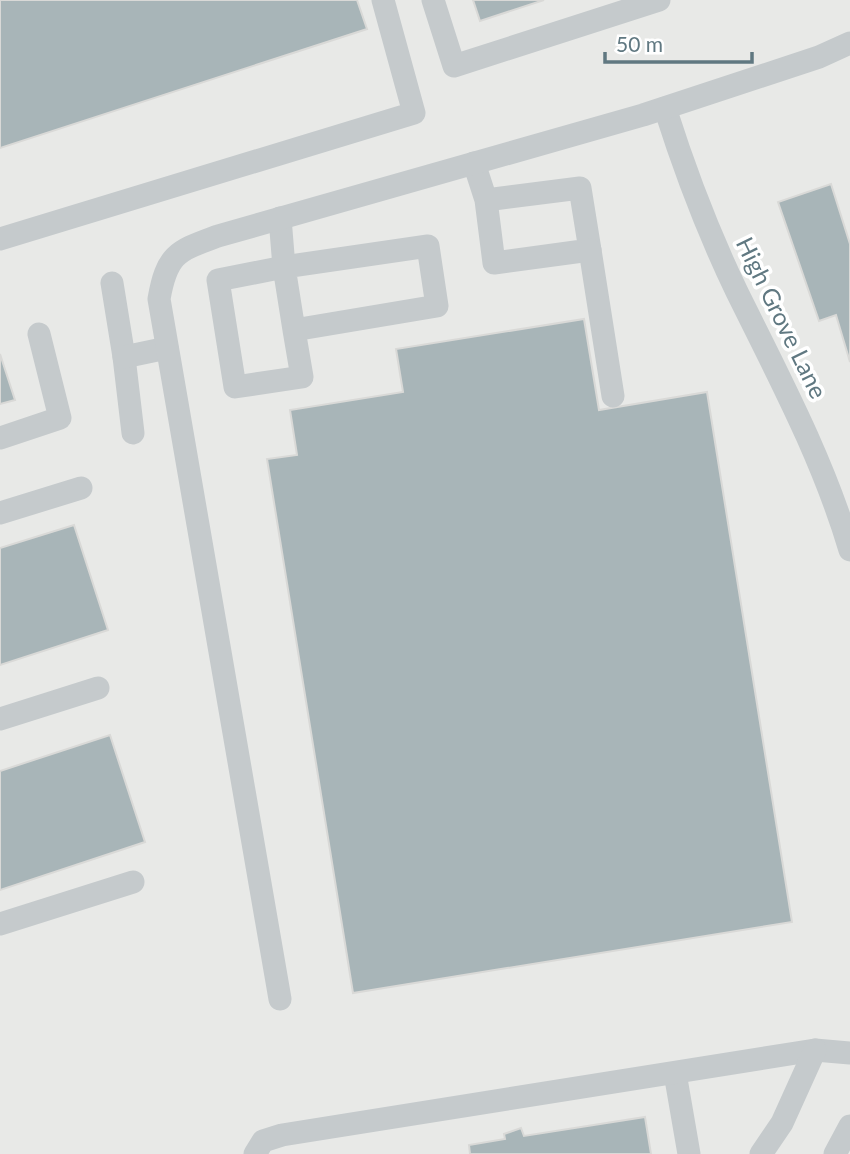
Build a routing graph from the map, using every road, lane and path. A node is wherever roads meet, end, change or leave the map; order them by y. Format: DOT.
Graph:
graph roads {
  1 [pos="383,0"];
  2 [pos="433,0"];
  3 [pos="659,0"];
  4 [pos="850,43"];
  5 [pos="820,57"];
  6 [pos="850,58"];
  7 [pos="665,108"];
  8 [pos="474,163"];
  9 [pos="486,200"];
  10 [pos="280,219"];
  11 [pos="0,239"];
  12 [pos="590,250"];
  13 [pos="284,267"];
  14 [pos="111,283"];
  15 [pos="294,330"];
  16 [pos="39,334"];
  17 [pos="167,348"];
  18 [pos="124,357"];
  19 [pos="613,396"];
  20 [pos="133,433"];
  21 [pos="0,438"];
  22 [pos="81,488"];
  23 [pos="0,513"];
  24 [pos="850,550"];
  25 [pos="98,688"];
  26 [pos="0,719"];
  27 [pos="133,882"];
  28 [pos="0,925"];
  29 [pos="280,999"];
  30 [pos="815,1050"];
  31 [pos="850,1053"];
  32 [pos="675,1073"];
  33 [pos="850,1126"];
  34 [pos="256,1154"];
  35 [pos="689,1154"];
  36 [pos="761,1154"];
  37 [pos="835,1154"];
  1 -- 11 [label="street"];
  2 -- 3 [label="street"];
  4 -- 5 [label="street"];
  5 -- 6 [label="street"];
  5 -- 7 [label="street"];
  7 -- 8 [label="street"];
  7 -- 24 [label="street, High Grove Lane"];
  8 -- 9 [label="street"];
  8 -- 10 [label="street"];
  9 -- 12 [label="street"];
  9 -- 12 [label="street"];
  10 -- 13 [label="street"];
  10 -- 17 [label="street"];
  12 -- 19 [label="street"];
  13 -- 15 [label="street"];
  13 -- 15 [label="street"];
  13 -- 15 [label="street"];
  14 -- 18 [label="street"];
  16 -- 21 [label="street"];
  17 -- 18 [label="street"];
  17 -- 29 [label="street"];
  18 -- 20 [label="street"];
  22 -- 23 [label="street"];
  25 -- 26 [label="street"];
  27 -- 28 [label="street"];
  30 -- 31 [label="street"];
  30 -- 32 [label="street"];
  30 -- 36 [label="street"];
  32 -- 34 [label="street"];
  32 -- 35 [label="street"];
  33 -- 37 [label="street"];
}
